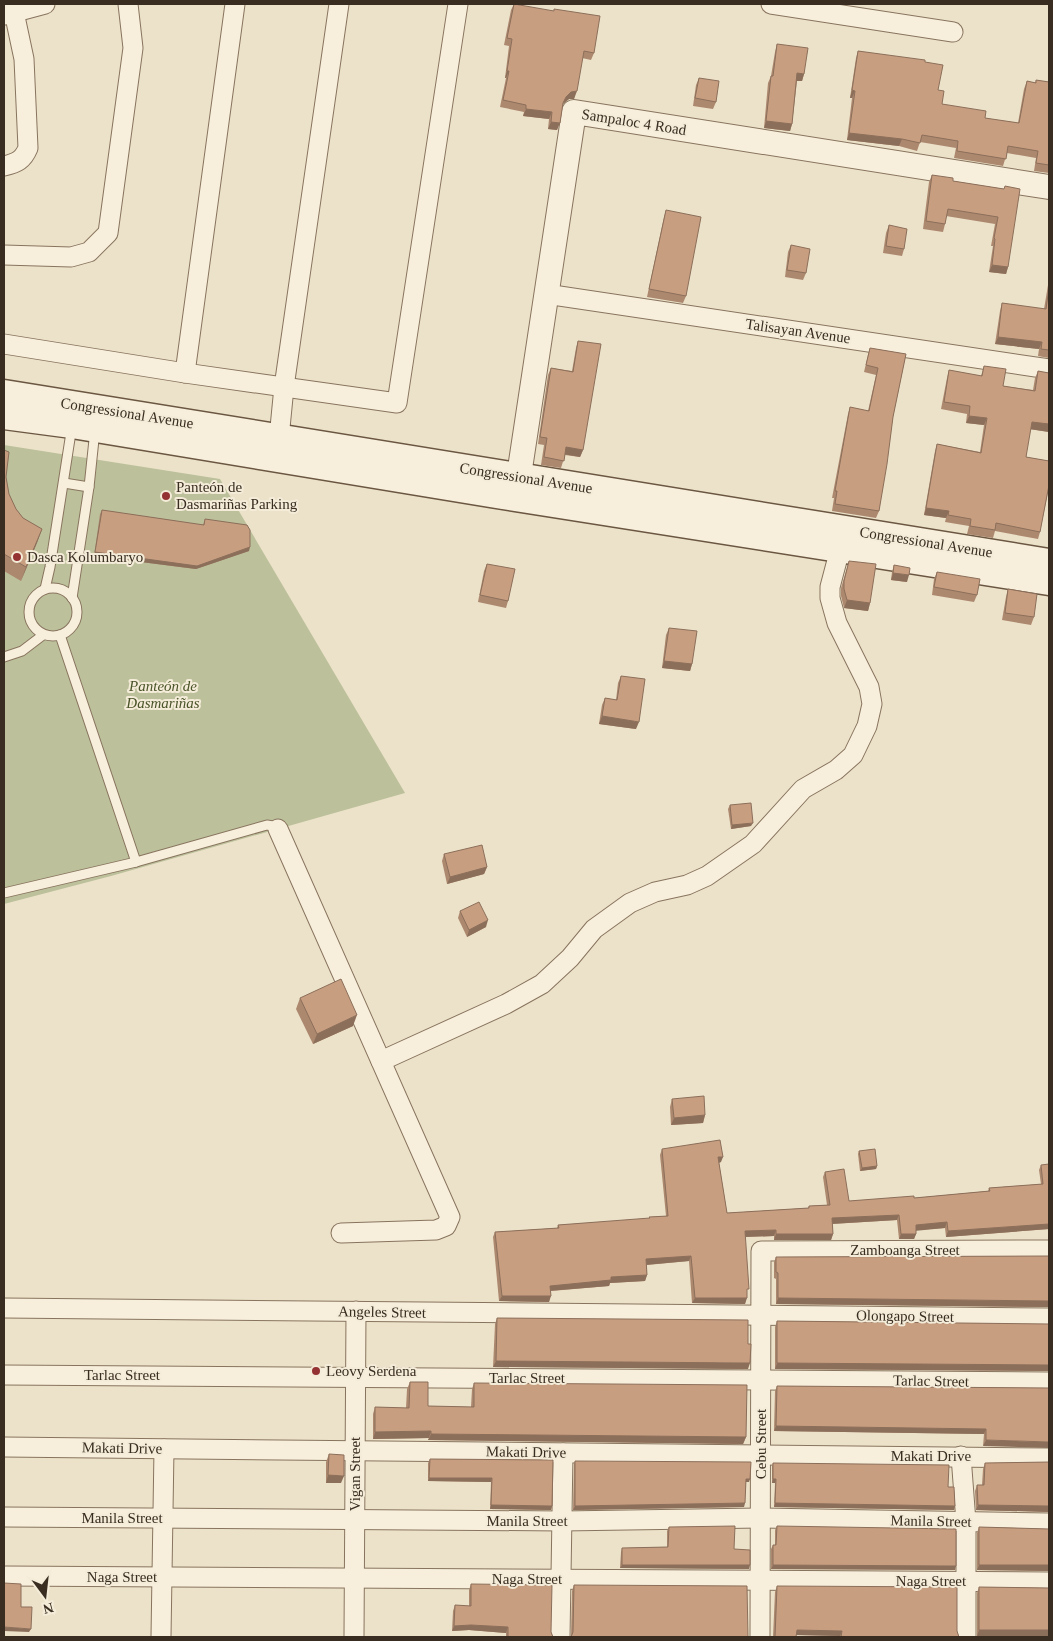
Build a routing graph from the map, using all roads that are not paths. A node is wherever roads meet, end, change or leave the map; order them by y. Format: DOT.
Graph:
graph roads {
  1 [pos="45,4"];
  2 [pos="128,4"];
  3 [pos="235,4"];
  4 [pos="339,4"];
  5 [pos="458,4"];
  6 [pos="771,4"];
  7 [pos="9,14"];
  8 [pos="953,32"];
  9 [pos="4,166"];
  10 [pos="1049,187"];
  11 [pos="4,255"];
  12 [pos="546,294"];
  13 [pos="4,344"];
  14 [pos="1049,369"];
  15 [pos="185,373"];
  16 [pos="284,387"];
  17 [pos="4,393"];
  18 [pos="4,416"];
  19 [pos="85,418"];
  20 [pos="279,438"];
  21 [pos="64,483"];
  22 [pos="89,487"];
  23 [pos="517,488"];
  24 [pos="840,549"];
  25 [pos="1049,562"];
  26 [pos="1049,582"];
  27 [pos="45,589"];
  28 [pos="72,598"];
  29 [pos="43,635"];
  30 [pos="60,635"];
  31 [pos="4,657"];
  32 [pos="278,829"];
  33 [pos="136,862"];
  34 [pos="4,894"];
  35 [pos="380,1061"];
  36 [pos="341,1233"];
  37 [pos="1049,1250"];
  38 [pos="761,1251"];
  39 [pos="4,1308"];
  40 [pos="356,1311"];
  41 [pos="761,1315"];
  42 [pos="1049,1318"];
  43 [pos="4,1375"];
  44 [pos="355,1376"];
  45 [pos="761,1380"];
  46 [pos="1049,1382"];
  47 [pos="4,1447"];
  48 [pos="164,1449"];
  49 [pos="355,1450"];
  50 [pos="563,1453"];
  51 [pos="761,1455"];
  52 [pos="961,1456"];
  53 [pos="1049,1458"];
  54 [pos="4,1517"];
  55 [pos="163,1518"];
  56 [pos="760,1518"];
  57 [pos="355,1519"];
  58 [pos="562,1521"];
  59 [pos="966,1522"];
  60 [pos="1049,1523"];
  61 [pos="4,1576"];
  62 [pos="162,1577"];
  63 [pos="355,1577"];
  64 [pos="561,1579"];
  65 [pos="760,1580"];
  66 [pos="966,1582"];
  67 [pos="1049,1582"];
  68 [pos="161,1637"];
  69 [pos="354,1637"];
  70 [pos="560,1637"];
  71 [pos="760,1637"];
  72 [pos="966,1637"];
  1 -- 7 [label="street"];
  2 -- 11 [label="street"];
  3 -- 15 [label="street"];
  4 -- 16 [label="street"];
  5 -- 16 [label="street"];
  6 -- 8 [label="street"];
  7 -- 9 [label="street"];
  10 -- 12 [label="street, Sampaloc 4 Road"];
  12 -- 14 [label="street, Talisayan Avenue"];
  12 -- 23 [label="street, Sampaloc 4 Road"];
  13 -- 15 [label="street"];
  15 -- 16 [label="street"];
  16 -- 20 [label="street"];
  17 -- 19 [label="main road, Congressional Avenue"];
  18 -- 19 [label="main road, Congressional Avenue"];
  19 -- 20 [label="main road, Congressional Avenue"];
  19 -- 21 [label="lane"];
  19 -- 22 [label="lane"];
  19 -- 23 [label="main road, Congressional Avenue"];
  20 -- 23 [label="main road, Congressional Avenue"];
  21 -- 22 [label="lane"];
  21 -- 27 [label="lane"];
  22 -- 28 [label="lane"];
  23 -- 24 [label="main road, Congressional Avenue"];
  23 -- 25 [label="main road, Congressional Avenue"];
  24 -- 26 [label="main road, Congressional Avenue"];
  24 -- 35 [label="street"];
  27 -- 28 [label="lane"];
  27 -- 29 [label="lane"];
  28 -- 30 [label="lane"];
  29 -- 30 [label="lane"];
  29 -- 31 [label="lane"];
  30 -- 33 [label="lane"];
  32 -- 33 [label="lane"];
  32 -- 35 [label="street"];
  33 -- 34 [label="lane"];
  35 -- 36 [label="street"];
  37 -- 38 [label="street, Zamboanga Street"];
  38 -- 41 [label="street, Cebu Street"];
  39 -- 40 [label="street, Angeles Street"];
  40 -- 41 [label="street, Angeles Street"];
  40 -- 44 [label="street, Vigan Street"];
  41 -- 42 [label="street, Olongapo Street"];
  41 -- 45 [label="street, Cebu Street"];
  43 -- 44 [label="street, Tarlac Street"];
  44 -- 45 [label="street, Tarlac Street"];
  44 -- 49 [label="street, Vigan Street"];
  45 -- 46 [label="street, Tarlac Street"];
  45 -- 51 [label="street, Cebu Street"];
  47 -- 48 [label="street, Makati Drive"];
  48 -- 49 [label="street, Makati Drive"];
  48 -- 55 [label="street"];
  49 -- 50 [label="street, Makati Drive"];
  49 -- 57 [label="street, Vigan Street"];
  50 -- 51 [label="street, Makati Drive"];
  50 -- 58 [label="street"];
  51 -- 52 [label="street, Makati Drive"];
  51 -- 56 [label="street, Cebu Street"];
  52 -- 53 [label="street, Makati Drive"];
  52 -- 59 [label="street"];
  54 -- 55 [label="street, Manila Street"];
  55 -- 57 [label="street, Manila Street"];
  55 -- 62 [label="street"];
  56 -- 58 [label="street, Manila Street"];
  56 -- 59 [label="street, Manila Street"];
  56 -- 65 [label="street, Cebu Street"];
  57 -- 58 [label="street, Manila Street"];
  57 -- 63 [label="street, Vigan Street"];
  58 -- 64 [label="street"];
  59 -- 60 [label="street, Manila Street"];
  59 -- 66 [label="street"];
  61 -- 62 [label="street, Naga Street"];
  62 -- 63 [label="street, Naga Street"];
  62 -- 68 [label="street"];
  63 -- 64 [label="street, Naga Street"];
  63 -- 69 [label="street, Vigan Street"];
  64 -- 65 [label="street, Naga Street"];
  64 -- 70 [label="street"];
  65 -- 66 [label="street, Naga Street"];
  65 -- 71 [label="street, Cebu Street"];
  66 -- 67 [label="street, Naga Street"];
  66 -- 72 [label="street"];
}
